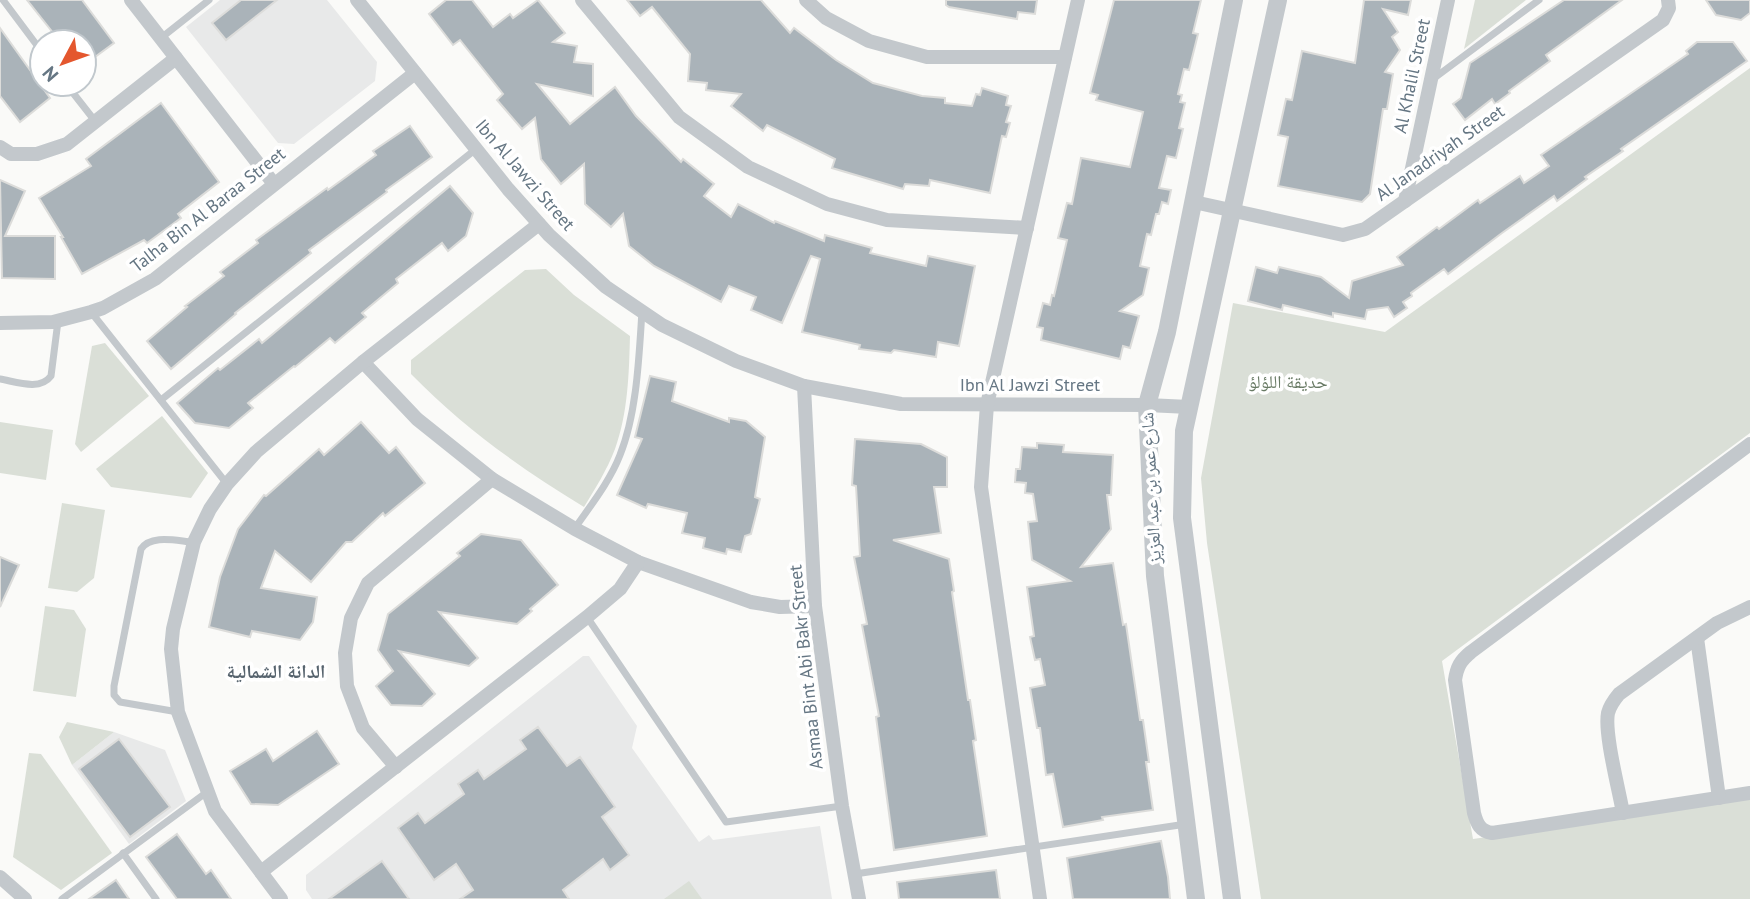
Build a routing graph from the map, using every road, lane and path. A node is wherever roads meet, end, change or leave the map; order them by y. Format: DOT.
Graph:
graph roads {
  1 [pos="3,0"];
  2 [pos="131,0"];
  3 [pos="209,0"];
  4 [pos="357,0"];
  5 [pos="582,0"];
  6 [pos="806,0"];
  7 [pos="1078,0"];
  8 [pos="1234,0"];
  9 [pos="1278,0"];
  10 [pos="1448,0"];
  11 [pos="1539,0"];
  12 [pos="1668,0"];
  13 [pos="28,33"];
  14 [pos="161,38"];
  15 [pos="1065,57"];
  16 [pos="176,58"];
  17 [pos="415,73"];
  18 [pos="1431,80"];
  19 [pos="77,98"];
  20 [pos="95,121"];
  21 [pos="0,147"];
  22 [pos="476,149"];
  23 [pos="274,184"];
  24 [pos="1405,201"];
  25 [pos="1194,202"];
  26 [pos="1232,211"];
  27 [pos="539,225"];
  28 [pos="1027,228"];
  29 [pos="642,311"];
  30 [pos="91,312"];
  31 [pos="58,321"];
  32 [pos="0,323"];
  33 [pos="363,362"];
  34 [pos="0,379"];
  35 [pos="804,386"];
  36 [pos="161,400"];
  37 [pos="988,405"];
  38 [pos="1147,405"];
  39 [pos="1189,407"];
  40 [pos="1750,443"];
  41 [pos="492,480"];
  42 [pos="227,484"];
  43 [pos="575,529"];
  44 [pos="194,542"];
  45 [pos="638,562"];
  46 [pos="815,606"];
  47 [pos="1750,607"];
  48 [pos="587,617"];
  49 [pos="1697,638"];
  50 [pos="178,712"];
  51 [pos="396,767"];
  52 [pos="207,792"];
  53 [pos="1750,793"];
  54 [pos="1719,798"];
  55 [pos="842,806"];
  56 [pos="1623,813"];
  57 [pos="1187,824"];
  58 [pos="1033,847"];
  59 [pos="123,853"];
  60 [pos="261,872"];
  61 [pos="854,874"];
  62 [pos="0,877"];
  63 [pos="25,899"];
  64 [pos="62,899"];
  65 [pos="156,899"];
  66 [pos="281,899"];
  67 [pos="859,899"];
  68 [pos="1040,899"];
  69 [pos="1196,899"];
  70 [pos="1232,899"];
  1 -- 13 [label="lane"];
  2 -- 14 [label="street"];
  3 -- 14 [label="lane"];
  4 -- 17 [label="street, Ibn Al Jawzi Street"];
  5 -- 28 [label="street"];
  6 -- 15 [label="street"];
  7 -- 15 [label="street"];
  8 -- 25 [label="street, شارع عمر بن عبد العزيز"];
  9 -- 26 [label="street"];
  10 -- 18 [label="street, Al Khalil Street"];
  11 -- 18 [label="lane"];
  12 -- 24 [label="street, Al Janadriyah Street"];
  14 -- 16 [label="street"];
  15 -- 28 [label="street"];
  16 -- 20 [label="street"];
  16 -- 23 [label="street"];
  17 -- 22 [label="street, Ibn Al Jawzi Street"];
  17 -- 23 [label="street, Talha Bin Al Baraa Street"];
  18 -- 24 [label="street, Al Khalil Street"];
  19 -- 20 [label="lane"];
  20 -- 21 [label="street"];
  22 -- 27 [label="street, Ibn Al Jawzi Street"];
  22 -- 36 [label="lane"];
  23 -- 30 [label="street, Talha Bin Al Baraa Street"];
  24 -- 26 [label="street, Al Janadriyah Street"];
  25 -- 26 [label="street, Al Janadriyah Street"];
  25 -- 38 [label="street, شارع عمر بن عبد العزيز"];
  26 -- 39 [label="street"];
  27 -- 29 [label="street, Ibn Al Jawzi Street"];
  27 -- 33 [label="street"];
  28 -- 37 [label="street"];
  29 -- 35 [label="street, Ibn Al Jawzi Street"];
  29 -- 43 [label="lane"];
  30 -- 31 [label="street, Talha Bin Al Baraa Street"];
  30 -- 36 [label="lane"];
  31 -- 32 [label="street, Talha Bin Al Baraa Street"];
  31 -- 34 [label="lane"];
  33 -- 41 [label="street"];
  33 -- 42 [label="street"];
  35 -- 37 [label="street, Ibn Al Jawzi Street"];
  35 -- 46 [label="street, Asmaa Bint Abi Bakr Street"];
  36 -- 42 [label="lane"];
  37 -- 38 [label="street, Ibn Al Jawzi Street"];
  37 -- 58 [label="street"];
  38 -- 39 [label="street, Ibn Al Jawzi Street"];
  38 -- 57 [label="street, شارع عمر بن عبد العزيز"];
  39 -- 70 [label="street"];
  40 -- 56 [label="street"];
  41 -- 43 [label="street"];
  41 -- 51 [label="street"];
  42 -- 44 [label="street"];
  43 -- 45 [label="street"];
  44 -- 50 [label="street"];
  44 -- 50 [label="lane"];
  45 -- 46 [label="street"];
  45 -- 48 [label="street"];
  46 -- 55 [label="street, Asmaa Bint Abi Bakr Street"];
  47 -- 49 [label="street"];
  48 -- 51 [label="street"];
  48 -- 55 [label="lane"];
  49 -- 54 [label="street"];
  49 -- 56 [label="street"];
  50 -- 52 [label="street"];
  51 -- 60 [label="street"];
  52 -- 59 [label="lane"];
  52 -- 60 [label="street"];
  53 -- 54 [label="street"];
  54 -- 56 [label="street"];
  55 -- 61 [label="street, Asmaa Bint Abi Bakr Street"];
  57 -- 58 [label="lane"];
  57 -- 69 [label="street, شارع عمر بن عبد العزيز"];
  58 -- 61 [label="lane"];
  58 -- 68 [label="street"];
  59 -- 64 [label="lane"];
  59 -- 65 [label="lane"];
  60 -- 66 [label="street"];
  61 -- 67 [label="street, Asmaa Bint Abi Bakr Street"];
  62 -- 63 [label="street"];
}
